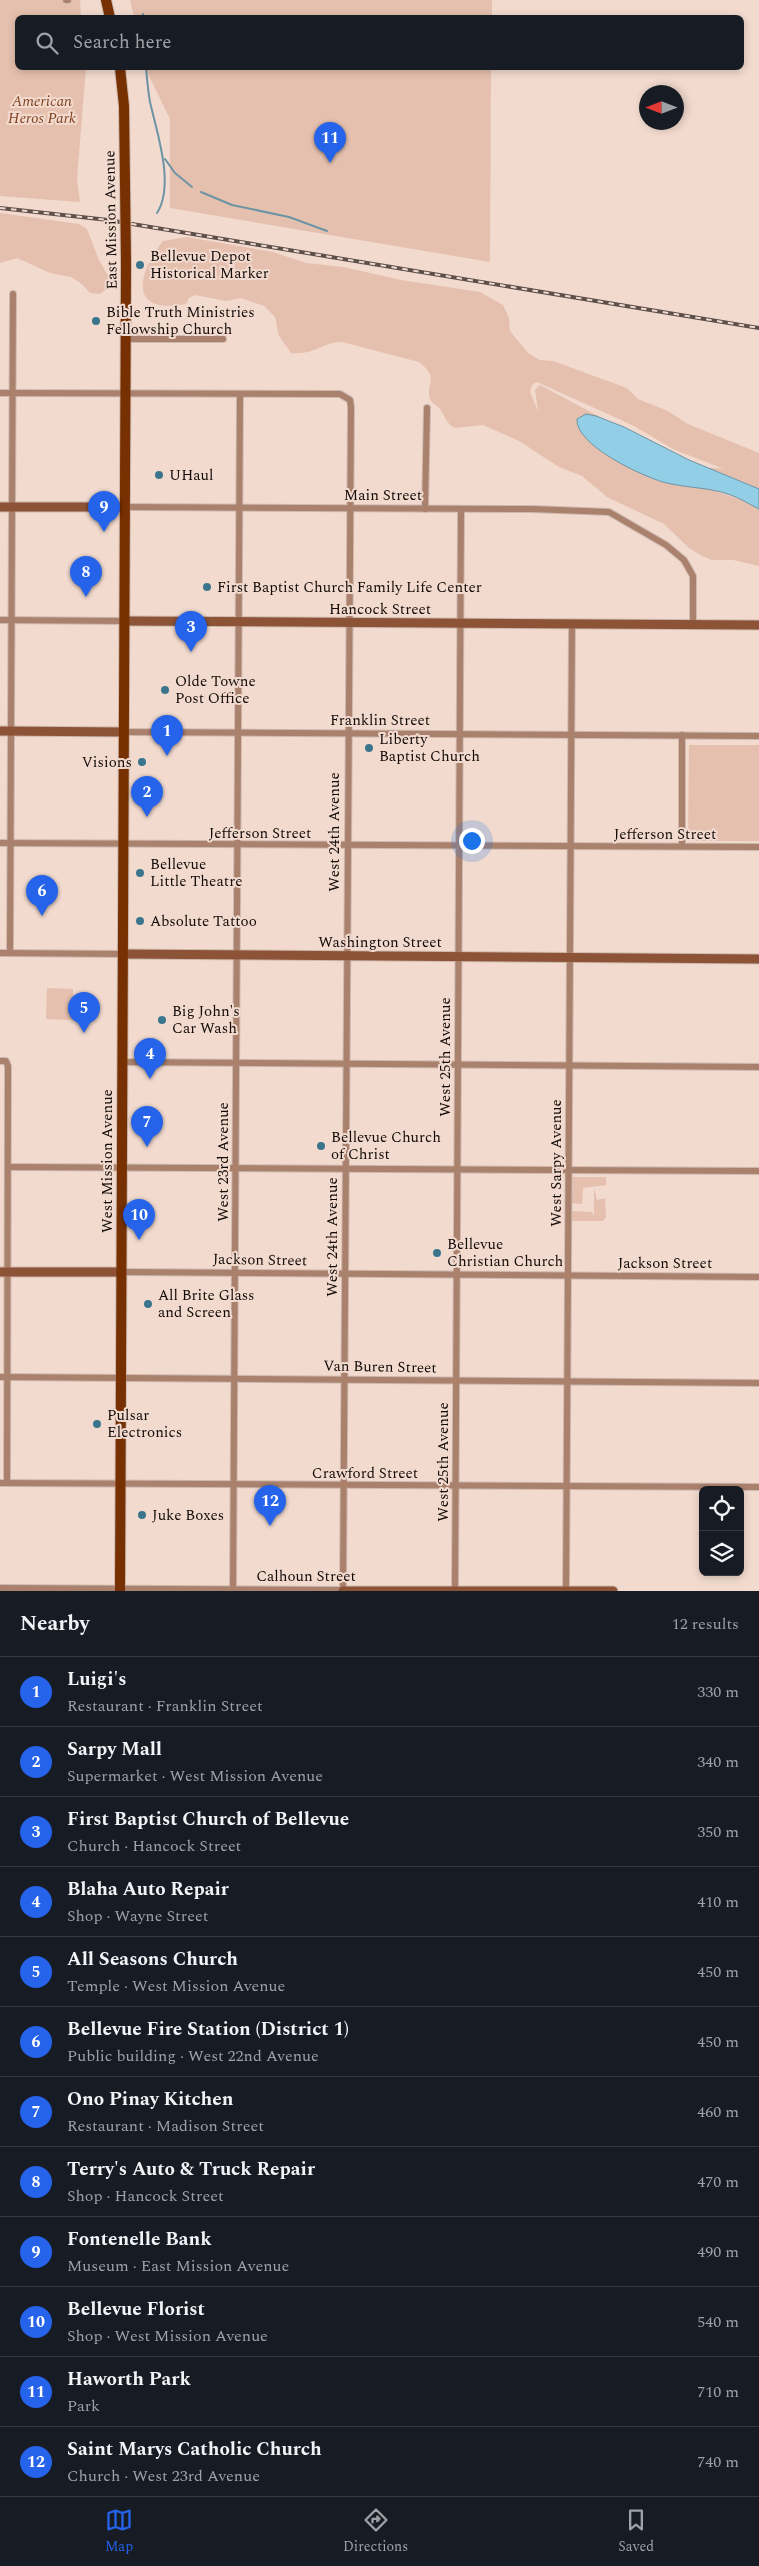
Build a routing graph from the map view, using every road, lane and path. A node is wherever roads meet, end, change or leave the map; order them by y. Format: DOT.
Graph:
graph roads {
  1 [pos="106,0"];
  2 [pos="109,15"];
  3 [pos="120,70"];
  4 [pos="13,294"];
  5 [pos="127,339"];
  6 [pos="223,339"];
  7 [pos="0,392"];
  8 [pos="12,393"];
  9 [pos="127,393"];
  10 [pos="240,394"];
  11 [pos="427,408"];
  12 [pos="0,507"];
  13 [pos="12,507"];
  14 [pos="125,507"];
  15 [pos="239,507"];
  16 [pos="350,509"];
  17 [pos="425,509"];
  18 [pos="461,510"];
  19 [pos="0,620"];
  20 [pos="12,620"];
  21 [pos="125,620"];
  22 [pos="238,622"];
  23 [pos="350,623"];
  24 [pos="460,623"];
  25 [pos="572,624"];
  26 [pos="693,624"];
  27 [pos="759,625"];
  28 [pos="0,731"];
  29 [pos="11,731"];
  30 [pos="124,732"];
  31 [pos="238,733"];
  32 [pos="349,734"];
  33 [pos="459,734"];
  34 [pos="571,735"];
  35 [pos="682,735"];
  36 [pos="759,736"];
  37 [pos="0,843"];
  38 [pos="10,843"];
  39 [pos="124,844"];
  40 [pos="237,845"];
  41 [pos="348,845"];
  42 [pos="459,846"];
  43 [pos="570,846"];
  44 [pos="682,846"];
  45 [pos="759,847"];
  46 [pos="0,953"];
  47 [pos="10,953"];
  48 [pos="123,954"];
  49 [pos="236,955"];
  50 [pos="347,956"];
  51 [pos="458,956"];
  52 [pos="569,957"];
  53 [pos="759,959"];
  54 [pos="3,1061"];
  55 [pos="122,1062"];
  56 [pos="235,1063"];
  57 [pos="347,1065"];
  58 [pos="458,1065"];
  59 [pos="569,1066"];
  60 [pos="759,1067"];
  61 [pos="8,1167"];
  62 [pos="122,1167"];
  63 [pos="235,1168"];
  64 [pos="346,1169"];
  65 [pos="456,1170"];
  66 [pos="568,1171"];
  67 [pos="759,1171"];
  68 [pos="4,1272"];
  69 [pos="121,1272"];
  70 [pos="234,1273"];
  71 [pos="345,1275"];
  72 [pos="456,1275"];
  73 [pos="567,1276"];
  74 [pos="759,1277"];
  75 [pos="4,1377"];
  76 [pos="121,1377"];
  77 [pos="234,1379"];
  78 [pos="345,1380"];
  79 [pos="456,1381"];
  80 [pos="567,1381"];
  81 [pos="759,1383"];
  82 [pos="3,1483"];
  83 [pos="121,1483"];
  84 [pos="234,1484"];
  85 [pos="345,1485"];
  86 [pos="455,1486"];
  87 [pos="567,1486"];
  88 [pos="759,1487"];
  89 [pos="0,1588"];
  90 [pos="10,1590"];
  91 [pos="120,1590"];
  92 [pos="233,1590"];
  93 [pos="385,1590"];
  94 [pos="455,1590"];
  95 [pos="566,1590"];
  96 [pos="343,1591"];
  97 [pos="613,1591"];
  1 -- 2 [label="main road"];
  3 -- 5 [label="main road, East Mission Avenue, bridge"];
  4 -- 8 [label="street"];
  5 -- 6 [label="street"];
  5 -- 9 [label="main road, East Mission Avenue"];
  7 -- 8 [label="street"];
  8 -- 9 [label="street"];
  8 -- 13 [label="street"];
  9 -- 10 [label="street"];
  9 -- 14 [label="main road, East Mission Avenue"];
  10 -- 15 [label="street, West 23rd Avenue"];
  10 -- 16 [label="street, West 24th Avenue"];
  11 -- 17 [label="street"];
  12 -- 13 [label="street, Main Street"];
  13 -- 14 [label="street, Main Street"];
  13 -- 20 [label="street"];
  14 -- 15 [label="street, Main Street"];
  14 -- 21 [label="main road, East Mission Avenue"];
  15 -- 16 [label="street, Main Street"];
  15 -- 22 [label="street, West 23rd Avenue"];
  16 -- 17 [label="street, Main Street"];
  16 -- 23 [label="street, West 24th Avenue"];
  17 -- 18 [label="street, Main Street"];
  18 -- 24 [label="street, West 25th Avenue"];
  18 -- 26 [label="street, Main Street"];
  19 -- 20 [label="street, Hancock Street"];
  20 -- 21 [label="street, Hancock Street"];
  20 -- 29 [label="street"];
  21 -- 22 [label="street, Hancock Street"];
  21 -- 30 [label="main road, East Mission Avenue"];
  22 -- 23 [label="street, Hancock Street"];
  22 -- 31 [label="street, West 23rd Avenue"];
  23 -- 24 [label="street, Hancock Street"];
  23 -- 32 [label="street, West 24th Avenue"];
  24 -- 25 [label="street, Hancock Street"];
  24 -- 33 [label="street, West 25th Avenue"];
  25 -- 26 [label="street, Hancock Street"];
  25 -- 34 [label="street, West Sarpy Avenue"];
  26 -- 27 [label="street, Hancock Street"];
  28 -- 29 [label="street, Franklin Street"];
  29 -- 30 [label="street, Franklin Street"];
  29 -- 38 [label="street"];
  30 -- 31 [label="street, Franklin Street"];
  30 -- 39 [label="main road, West Mission Avenue"];
  31 -- 32 [label="street, Franklin Street"];
  31 -- 40 [label="street, West 23rd Avenue"];
  32 -- 33 [label="street, Franklin Street"];
  32 -- 41 [label="street, West 24th Avenue"];
  33 -- 34 [label="street, Franklin Street"];
  33 -- 42 [label="street, West 25th Avenue"];
  34 -- 35 [label="street, Franklin Street"];
  34 -- 43 [label="street, West Sarpy Avenue"];
  35 -- 36 [label="street, Franklin Street"];
  35 -- 44 [label="street"];
  37 -- 38 [label="street, Jefferson Street"];
  38 -- 39 [label="street, Jefferson Street"];
  38 -- 47 [label="street"];
  39 -- 40 [label="street, Jefferson Street"];
  39 -- 48 [label="main road, West Mission Avenue"];
  40 -- 41 [label="street, Jefferson Street"];
  40 -- 49 [label="street, West 23rd Avenue"];
  41 -- 42 [label="street, Jefferson Street"];
  41 -- 50 [label="street, West 24th Avenue"];
  42 -- 43 [label="street, Jefferson Street"];
  42 -- 51 [label="street, West 25th Avenue"];
  43 -- 44 [label="street, Jefferson Street"];
  43 -- 52 [label="street, West Sarpy Avenue"];
  44 -- 45 [label="street, Jefferson Street"];
  46 -- 47 [label="street, Washington Street"];
  47 -- 48 [label="street, Washington Street"];
  48 -- 49 [label="street, Washington Street"];
  48 -- 55 [label="main road, West Mission Avenue"];
  49 -- 50 [label="street, Washington Street"];
  49 -- 56 [label="street, West 23rd Avenue"];
  50 -- 51 [label="street, Washington Street"];
  50 -- 57 [label="street, West 24th Avenue"];
  51 -- 52 [label="street, Washington Street"];
  51 -- 58 [label="street, West 25th Avenue"];
  52 -- 53 [label="street, Washington Street"];
  52 -- 59 [label="street, West Sarpy Avenue"];
  54 -- 61 [label="street"];
  55 -- 56 [label="street"];
  55 -- 62 [label="main road, West Mission Avenue"];
  56 -- 57 [label="street"];
  56 -- 63 [label="street, West 23rd Avenue"];
  57 -- 58 [label="street"];
  57 -- 64 [label="street, West 24th Avenue"];
  58 -- 59 [label="street"];
  58 -- 65 [label="street, West 25th Avenue"];
  59 -- 60 [label="street"];
  59 -- 66 [label="street, West Sarpy Avenue"];
  61 -- 62 [label="street"];
  61 -- 68 [label="street"];
  62 -- 63 [label="street"];
  62 -- 69 [label="main road, West Mission Avenue"];
  63 -- 64 [label="street"];
  63 -- 70 [label="street, West 23rd Avenue"];
  64 -- 65 [label="street"];
  64 -- 71 [label="street, West 24th Avenue"];
  65 -- 66 [label="street"];
  65 -- 72 [label="street, West 25th Avenue"];
  66 -- 67 [label="street"];
  66 -- 73 [label="street, West Sarpy Avenue"];
  68 -- 69 [label="street, Jackson Street"];
  68 -- 75 [label="street"];
  69 -- 70 [label="street, Jackson Street"];
  69 -- 76 [label="main road, West Mission Avenue"];
  70 -- 71 [label="street, Jackson Street"];
  70 -- 77 [label="street, West 23rd Avenue"];
  71 -- 72 [label="street, Jackson Street"];
  71 -- 78 [label="street, West 24th Avenue"];
  72 -- 73 [label="street, Jackson Street"];
  72 -- 79 [label="street, West 25th Avenue"];
  73 -- 74 [label="street, Jackson Street"];
  73 -- 80 [label="street, West Sarpy Avenue"];
  75 -- 76 [label="street, Van Buren Street"];
  75 -- 82 [label="street"];
  76 -- 77 [label="street, Van Buren Street"];
  76 -- 83 [label="main road, West Mission Avenue"];
  77 -- 78 [label="street, Van Buren Street"];
  77 -- 84 [label="street, West 23rd Avenue"];
  78 -- 79 [label="street, Van Buren Street"];
  78 -- 85 [label="street, West 24th Avenue"];
  79 -- 80 [label="street, Van Buren Street"];
  79 -- 86 [label="street, West 25th Avenue"];
  80 -- 81 [label="street, Van Buren Street"];
  80 -- 87 [label="street, West Sarpy Avenue"];
  82 -- 83 [label="street, Crawford Street"];
  83 -- 84 [label="street, Crawford Street"];
  83 -- 91 [label="main road, West Mission Avenue"];
  84 -- 85 [label="street, Crawford Street"];
  84 -- 92 [label="street, West 23rd Avenue"];
  85 -- 86 [label="street, Crawford Street"];
  85 -- 96 [label="street, West 24th Avenue"];
  86 -- 87 [label="street, Crawford Street"];
  86 -- 94 [label="street, West 25th Avenue"];
  87 -- 88 [label="street, Crawford Street"];
  87 -- 95 [label="street, West Sarpy Avenue"];
  89 -- 90 [label="street, Calhoun Street"];
  90 -- 91 [label="street, Calhoun Street"];
  91 -- 92 [label="street, Calhoun Street"];
  92 -- 96 [label="street, Calhoun Street"];
  93 -- 94 [label="street, Calhoun Street"];
  93 -- 96 [label="street, Calhoun Street"];
  94 -- 95 [label="street, Calhoun Street"];
  95 -- 97 [label="street, Calhoun Street"];
}
